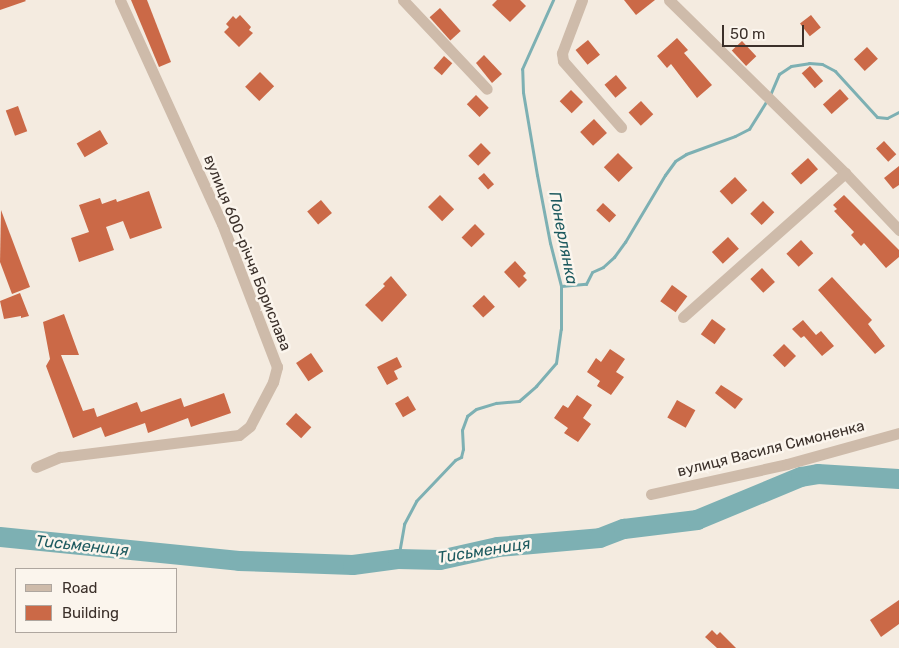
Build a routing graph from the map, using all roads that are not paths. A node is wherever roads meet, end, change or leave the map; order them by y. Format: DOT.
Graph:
graph roads {
  1 [pos="120,0"];
  2 [pos="403,0"];
  3 [pos="582,0"];
  4 [pos="672,1"];
  5 [pos="487,89"];
  6 [pos="620,127"];
  7 [pos="845,173"];
  8 [pos="899,230"];
  9 [pos="682,317"];
  10 [pos="899,432"];
  11 [pos="36,466"];
  12 [pos="651,494"];
  1 -- 11 [label="street, вулиця 600-річчя Борислава"];
  2 -- 5 [label="street"];
  3 -- 6 [label="street"];
  4 -- 7 [label="street"];
  7 -- 8 [label="street"];
  7 -- 9 [label="street"];
  10 -- 12 [label="street, вулиця Василя Симоненка"];
}
